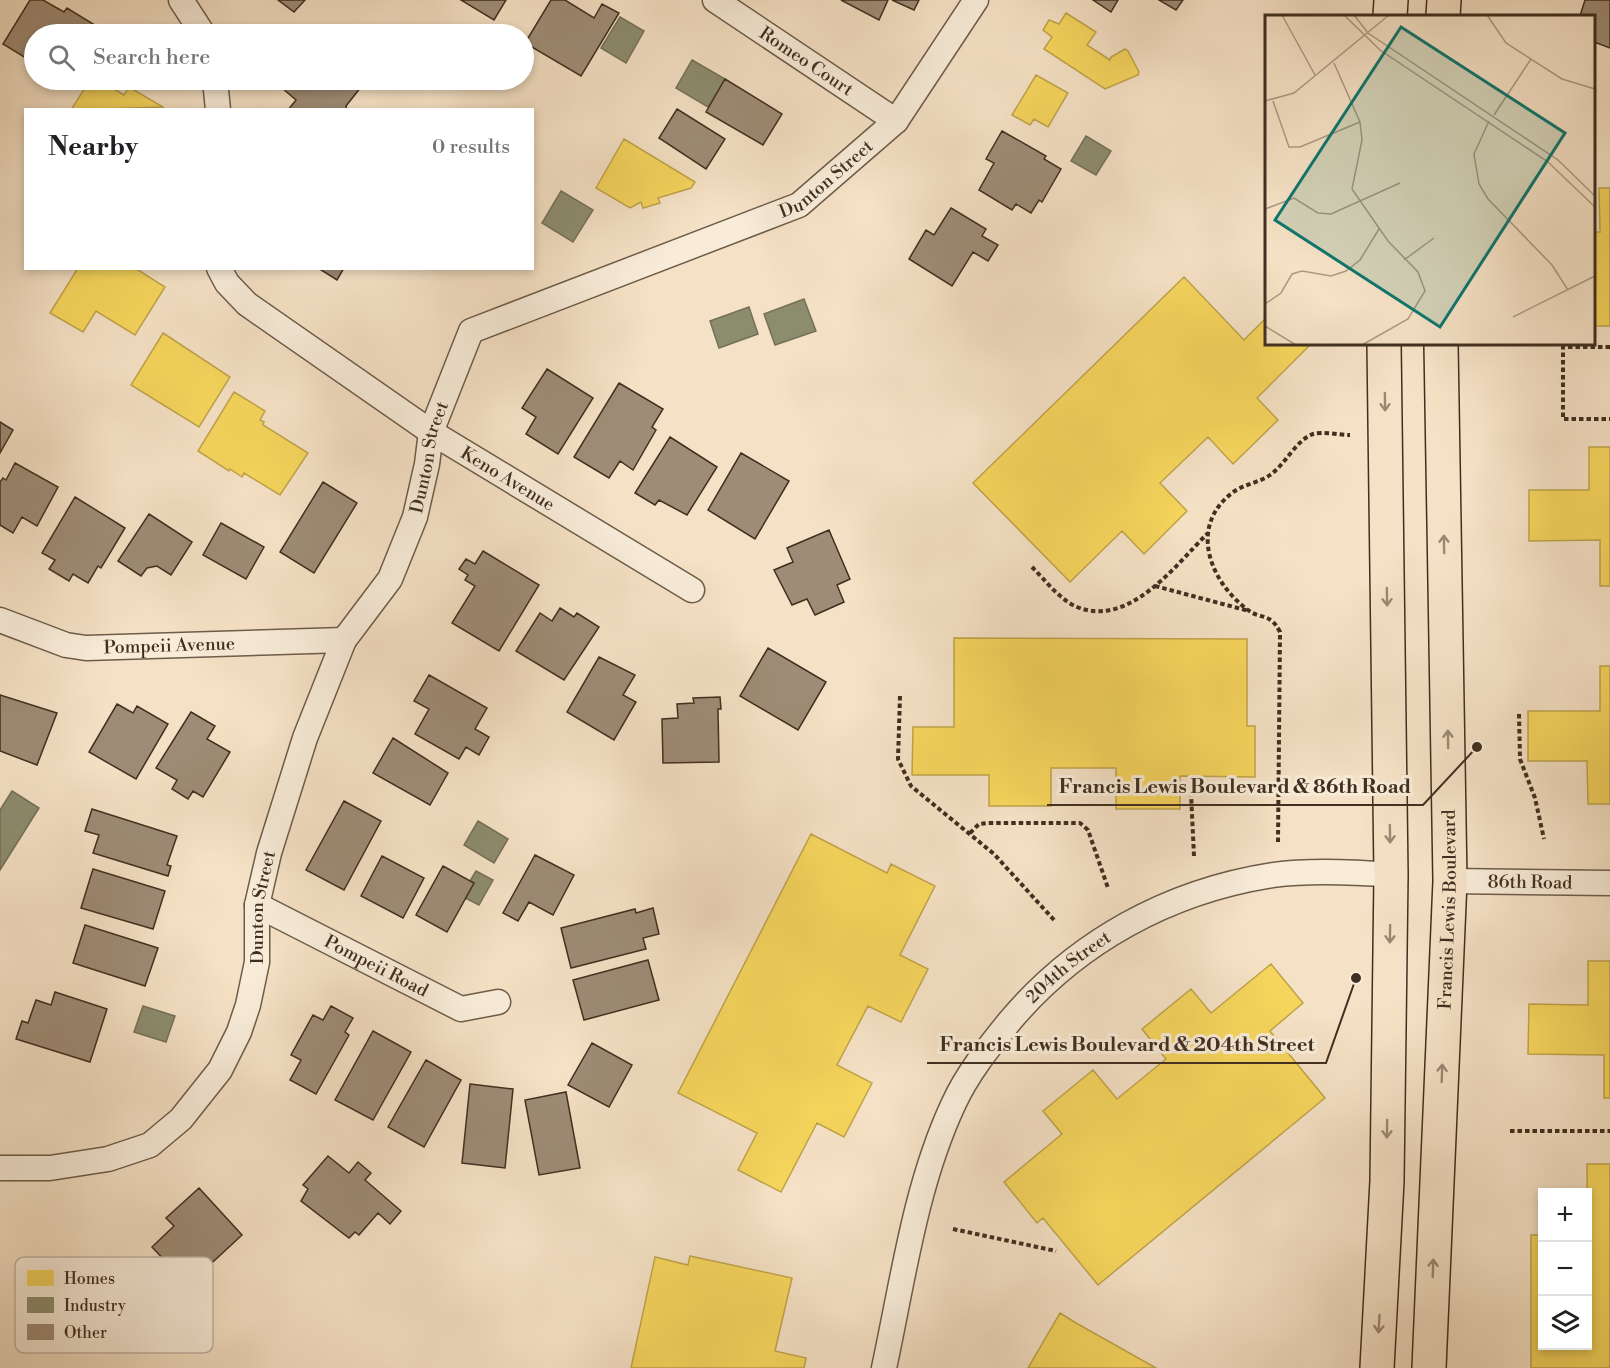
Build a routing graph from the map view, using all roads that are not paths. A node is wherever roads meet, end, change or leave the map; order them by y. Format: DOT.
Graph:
graph roads {
  1 [pos="181,0"];
  2 [pos="715,0"];
  3 [pos="976,0"];
  4 [pos="1391,0"];
  5 [pos="1444,0"];
  6 [pos="1390,15"];
  7 [pos="1443,15"];
  8 [pos="197,24"];
  9 [pos="216,90"];
  10 [pos="218,108"];
  11 [pos="896,121"];
  12 [pos="220,270"];
  13 [pos="1384,345"];
  14 [pos="1441,345"];
  15 [pos="431,432"];
  16 [pos="692,590"];
  17 [pos="0,620"];
  18 [pos="344,640"];
  19 [pos="1391,875"];
  20 [pos="1450,881"];
  21 [pos="1610,883"];
  22 [pos="257,905"];
  23 [pos="498,1002"];
  24 [pos="0,1168"];
  25 [pos="884,1368"];
  26 [pos="1377,1368"];
  27 [pos="1429,1368"];
  1 -- 8 [label="street"];
  2 -- 11 [label="street, Romeo Court"];
  3 -- 11 [label="street, Dunton Street"];
  4 -- 6 [label="main road"];
  5 -- 7 [label="main road"];
  9 -- 10 [label="street"];
  11 -- 15 [label="street, Dunton Street"];
  12 -- 15 [label="street, Keno Avenue"];
  13 -- 19 [label="main road, one-way"];
  20 -- 14 [label="main road, Francis Lewis Boulevard, one-way"];
  15 -- 16 [label="street, Keno Avenue"];
  15 -- 18 [label="street, Dunton Street"];
  17 -- 18 [label="street, Pompeii Avenue"];
  18 -- 22 [label="street, Dunton Street"];
  19 -- 25 [label="street, 204th Street"];
  19 -- 26 [label="main road, one-way"];
  20 -- 21 [label="street, 86th Road"];
  27 -- 20 [label="main road, Francis Lewis Boulevard, one-way"];
  22 -- 23 [label="street, Pompeii Road"];
  22 -- 24 [label="street, Dunton Street"];
}
